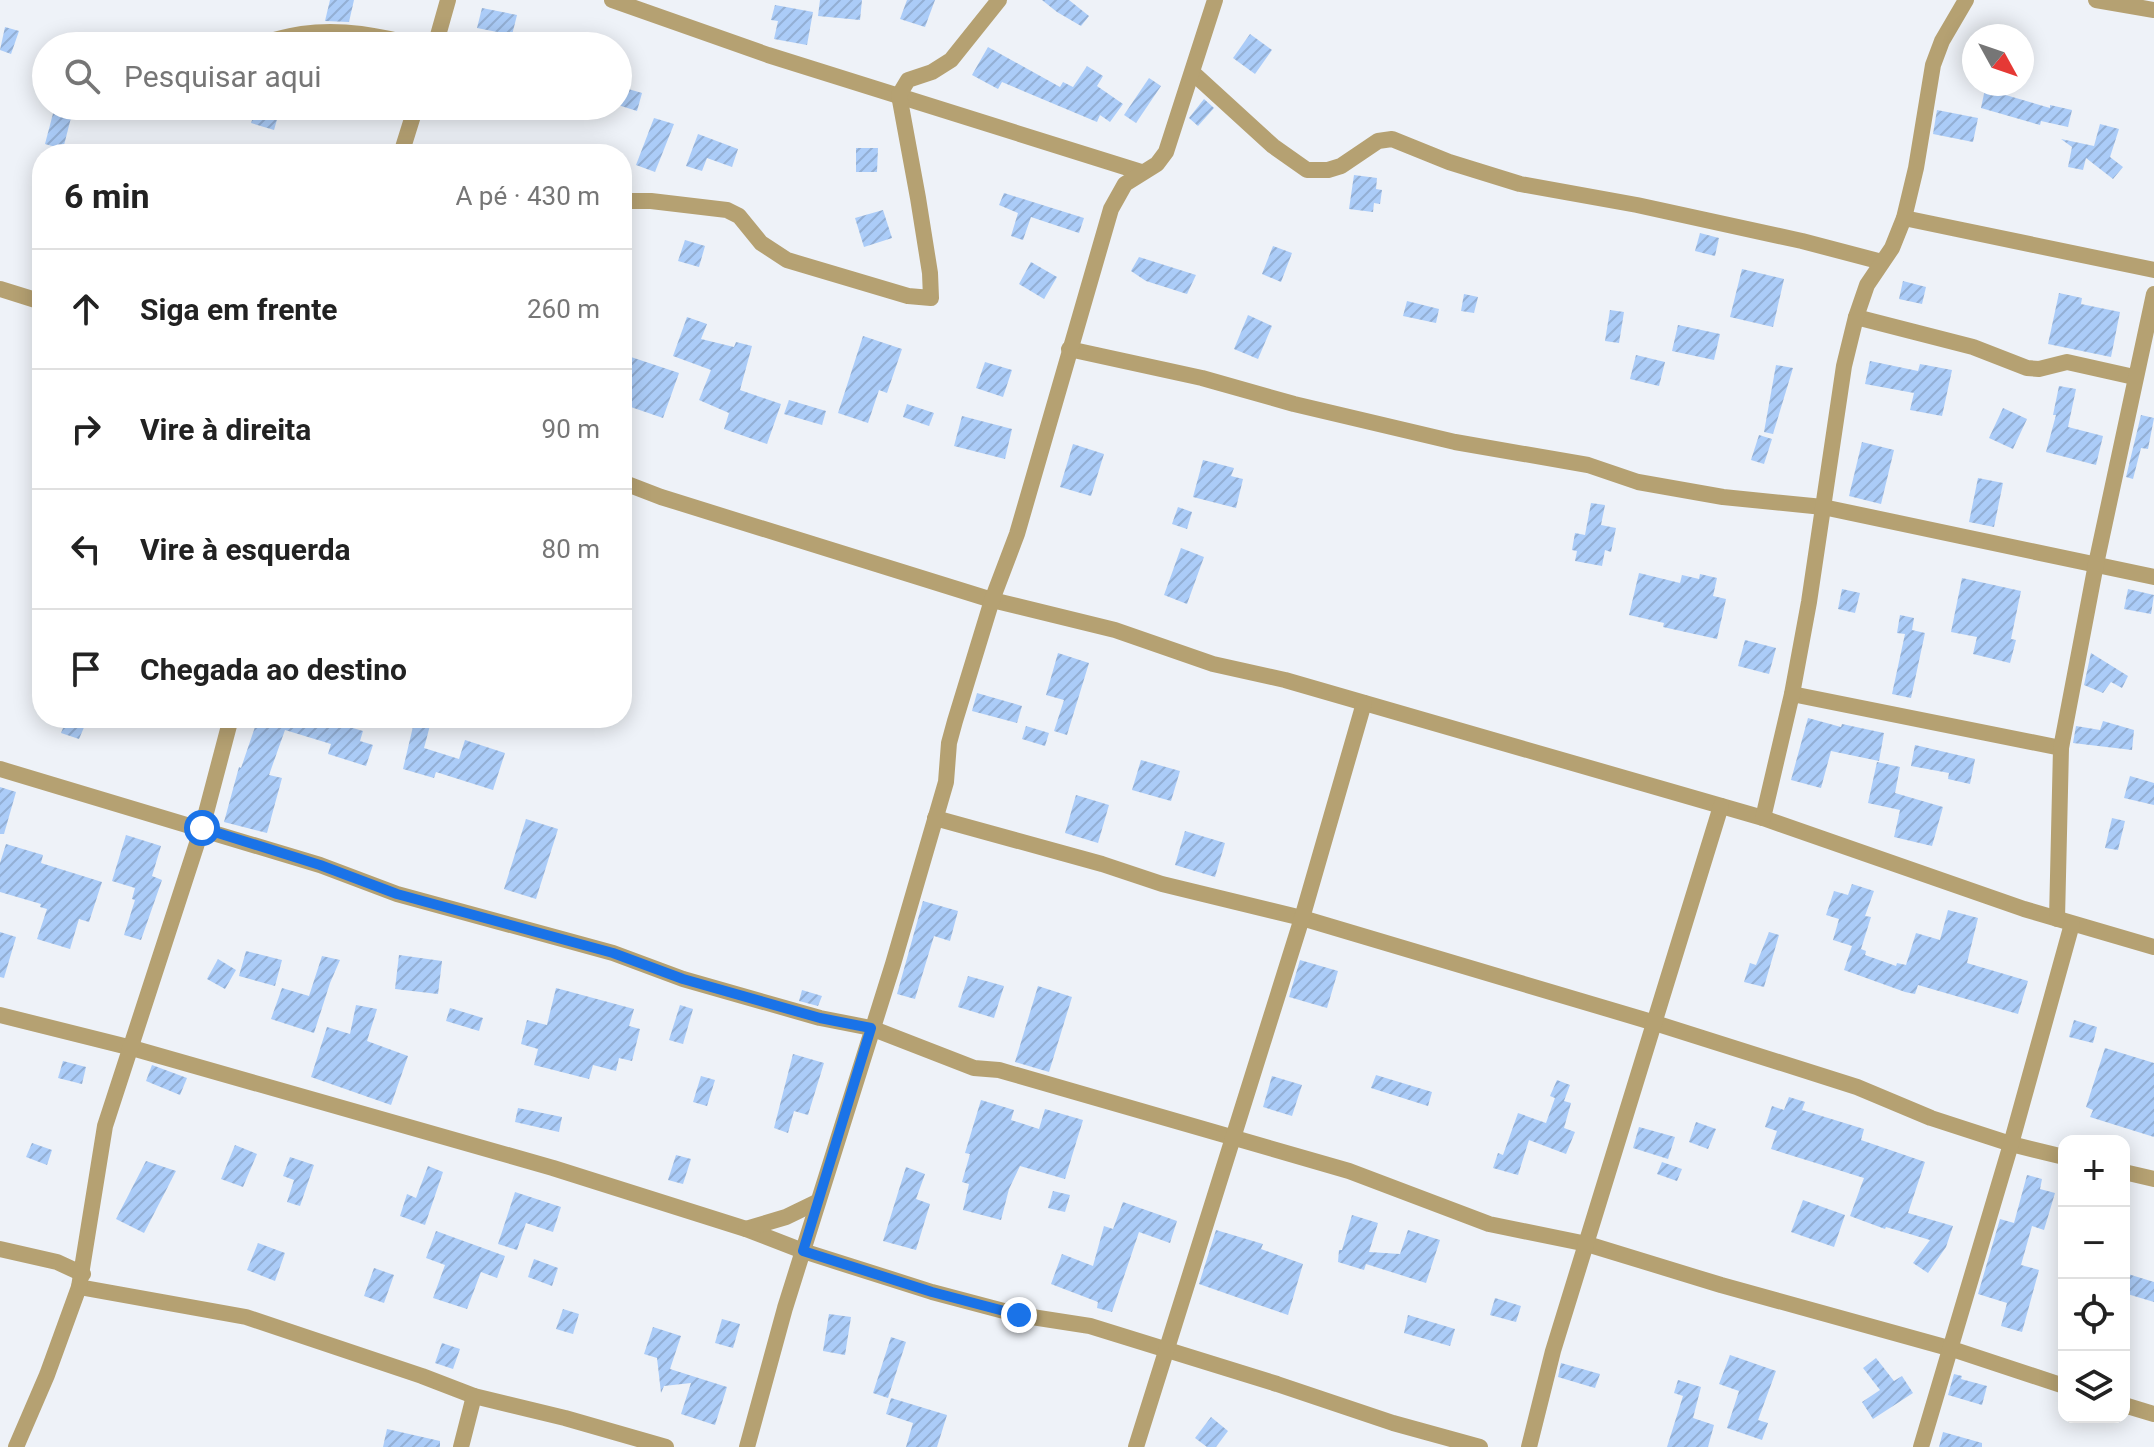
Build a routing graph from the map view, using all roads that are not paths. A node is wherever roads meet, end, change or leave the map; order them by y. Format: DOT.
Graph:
graph roads {
  1 [pos="448,0"];
  2 [pos="612,0"];
  3 [pos="999,0"];
  4 [pos="1215,0"];
  5 [pos="1966,0"];
  6 [pos="2096,0"];
  7 [pos="2154,10"];
  8 [pos="439,32"];
  9 [pos="1193,73"];
  10 [pos="899,95"];
  11 [pos="412,120"];
  12 [pos="404,144"];
  13 [pos="1141,172"];
  14 [pos="632,201"];
  15 [pos="1904,218"];
  16 [pos="1882,262"];
  17 [pos="2154,270"];
  18 [pos="0,289"];
  19 [pos="2154,294"];
  20 [pos="32,299"];
  21 [pos="1856,317"];
  22 [pos="1069,349"];
  23 [pos="2134,377"];
  24 [pos="632,486"];
  25 [pos="1823,507"];
  26 [pos="2096,564"];
  27 [pos="2154,577"];
  28 [pos="992,600"];
  29 [pos="1792,694"];
  30 [pos="1364,703"];
  31 [pos="228,728"];
  32 [pos="2061,748"];
  33 [pos="0,769"];
  34 [pos="1721,806"];
  35 [pos="935,818"];
  36 [pos="1763,818"];
  37 [pos="202,828"];
  38 [pos="1302,918"];
  39 [pos="2064,922"];
  40 [pos="2154,947"];
  41 [pos="0,1015"];
  42 [pos="1655,1023"];
  43 [pos="871,1028"];
  44 [pos="132,1048"];
  45 [pos="1234,1137"];
  46 [pos="2011,1144"];
  47 [pos="2058,1156"];
  48 [pos="2130,1173"];
  49 [pos="2154,1179"];
  50 [pos="817,1202"];
  51 [pos="746,1229"];
  52 [pos="1587,1244"];
  53 [pos="0,1249"];
  54 [pos="86,1250"];
  55 [pos="803,1251"];
  56 [pos="57,1262"];
  57 [pos="81,1281"];
  58 [pos="1952,1349"];
  59 [pos="1168,1351"];
  60 [pos="2058,1384"];
  61 [pos="474,1396"];
  62 [pos="2130,1407"];
  63 [pos="2154,1414"];
  64 [pos="16,1447"];
  65 [pos="461,1447"];
  66 [pos="666,1447"];
  67 [pos="747,1447"];
  68 [pos="1136,1447"];
  69 [pos="1480,1447"];
  70 [pos="1529,1447"];
  71 [pos="1921,1447"];
  1 -- 8 [label="street"];
  2 -- 10 [label="street"];
  3 -- 10 [label="street"];
  4 -- 9 [label="street"];
  5 -- 15 [label="street"];
  6 -- 7 [label="street"];
  9 -- 13 [label="street"];
  9 -- 16 [label="street"];
  10 -- 13 [label="street"];
  10 -- 14 [label="street"];
  11 -- 12 [label="street"];
  13 -- 22 [label="street"];
  15 -- 16 [label="street"];
  15 -- 17 [label="street"];
  16 -- 21 [label="street"];
  18 -- 20 [label="street"];
  19 -- 23 [label="street"];
  21 -- 23 [label="street"];
  21 -- 25 [label="street"];
  22 -- 25 [label="street"];
  22 -- 28 [label="street"];
  23 -- 26 [label="street"];
  24 -- 28 [label="street"];
  25 -- 26 [label="street"];
  25 -- 29 [label="street"];
  26 -- 27 [label="street"];
  26 -- 32 [label="street"];
  28 -- 30 [label="street"];
  28 -- 35 [label="street"];
  29 -- 32 [label="street"];
  29 -- 36 [label="street"];
  30 -- 34 [label="street"];
  30 -- 38 [label="street"];
  31 -- 37 [label="street"];
  32 -- 39 [label="street"];
  33 -- 37 [label="street"];
  34 -- 36 [label="street"];
  34 -- 42 [label="street"];
  35 -- 38 [label="street"];
  35 -- 43 [label="street"];
  36 -- 39 [label="street"];
  37 -- 43 [label="street"];
  37 -- 44 [label="street"];
  38 -- 42 [label="street"];
  38 -- 45 [label="street"];
  39 -- 40 [label="street"];
  39 -- 46 [label="street"];
  41 -- 44 [label="street"];
  42 -- 46 [label="street"];
  42 -- 52 [label="street"];
  43 -- 45 [label="street"];
  43 -- 50 [label="street"];
  44 -- 51 [label="street"];
  44 -- 54 [label="street"];
  45 -- 52 [label="street"];
  45 -- 59 [label="street"];
  46 -- 47 [label="street"];
  46 -- 58 [label="street"];
  48 -- 49 [label="street"];
  50 -- 51 [label="street"];
  50 -- 55 [label="street"];
  51 -- 55 [label="street"];
  52 -- 58 [label="street"];
  52 -- 70 [label="street"];
  53 -- 56 [label="street"];
  54 -- 56 [label="street"];
  54 -- 57 [label="street"];
  55 -- 59 [label="street"];
  55 -- 67 [label="street"];
  56 -- 57 [label="street"];
  57 -- 61 [label="street"];
  57 -- 64 [label="street"];
  58 -- 60 [label="street"];
  58 -- 71 [label="street"];
  59 -- 68 [label="street"];
  59 -- 69 [label="street"];
  61 -- 65 [label="street"];
  61 -- 66 [label="street"];
  62 -- 63 [label="street"];
}
